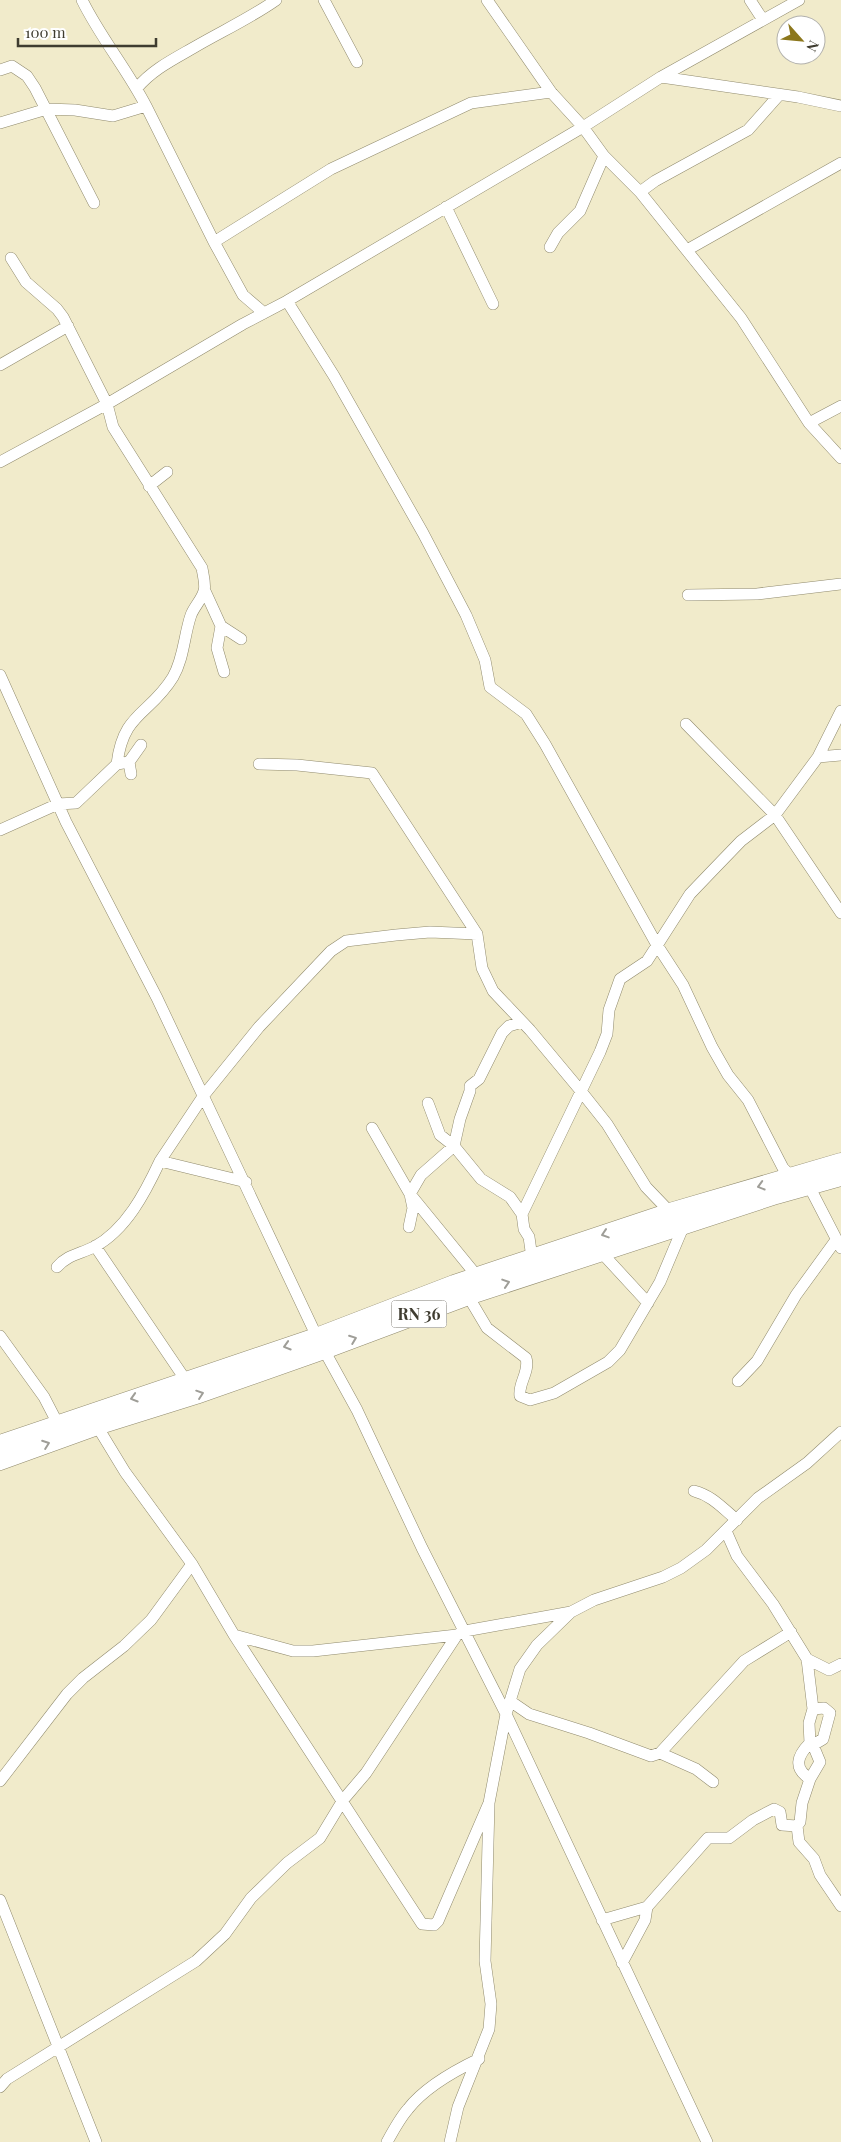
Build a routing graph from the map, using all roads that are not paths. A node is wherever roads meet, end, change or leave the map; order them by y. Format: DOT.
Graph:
graph roads {
  1 [pos="82,0"];
  2 [pos="276,0"];
  3 [pos="324,0"];
  4 [pos="487,0"];
  5 [pos="750,0"];
  6 [pos="799,0"];
  7 [pos="762,20"];
  8 [pos="357,62"];
  9 [pos="0,70"];
  10 [pos="661,77"];
  11 [pos="137,88"];
  12 [pos="551,92"];
  13 [pos="779,94"];
  14 [pos="146,106"];
  15 [pos="841,106"];
  16 [pos="47,110"];
  17 [pos="0,123"];
  18 [pos="583,127"];
  19 [pos="604,156"];
  20 [pos="841,163"];
  21 [pos="640,192"];
  22 [pos="94,203"];
  23 [pos="446,207"];
  24 [pos="214,242"];
  25 [pos="550,247"];
  26 [pos="687,250"];
  27 [pos="11,258"];
  28 [pos="287,301"];
  29 [pos="493,304"];
  30 [pos="264,313"];
  31 [pos="68,326"];
  32 [pos="0,365"];
  33 [pos="107,404"];
  34 [pos="841,406"];
  35 [pos="809,423"];
  36 [pos="841,458"];
  37 [pos="0,462"];
  38 [pos="167,472"];
  39 [pos="149,486"];
  40 [pos="841,584"];
  41 [pos="204,591"];
  42 [pos="688,595"];
  43 [pos="220,626"];
  44 [pos="241,640"];
  45 [pos="224,672"];
  46 [pos="0,675"];
  47 [pos="841,711"];
  48 [pos="686,724"];
  49 [pos="141,745"];
  50 [pos="841,755"];
  51 [pos="818,757"];
  52 [pos="116,764"];
  53 [pos="259,764"];
  54 [pos="58,804"];
  55 [pos="775,815"];
  56 [pos="0,830"];
  57 [pos="841,913"];
  58 [pos="478,934"];
  59 [pos="657,946"];
  60 [pos="522,1022"];
  61 [pos="580,1090"];
  62 [pos="204,1095"];
  63 [pos="428,1103"];
  64 [pos="372,1128"];
  65 [pos="454,1146"];
  66 [pos="160,1162"];
  67 [pos="841,1162"];
  68 [pos="792,1177"];
  69 [pos="841,1177"];
  70 [pos="246,1182"];
  71 [pos="809,1186"];
  72 [pos="410,1194"];
  73 [pos="670,1212"];
  74 [pos="522,1214"];
  75 [pos="684,1225"];
  76 [pos="409,1227"];
  77 [pos="838,1244"];
  78 [pos="95,1246"];
  79 [pos="601,1252"];
  80 [pos="532,1258"];
  81 [pos="57,1267"];
  82 [pos="477,1276"];
  83 [pos="468,1296"];
  84 [pos="648,1303"];
  85 [pos="1,1338"];
  86 [pos="320,1343"];
  87 [pos="738,1381"];
  88 [pos="187,1382"];
  89 [pos="58,1424"];
  90 [pos="98,1426"];
  91 [pos="841,1432"];
  92 [pos="0,1444"];
  93 [pos="0,1460"];
  94 [pos="694,1491"];
  95 [pos="737,1520"];
  96 [pos="726,1531"];
  97 [pos="192,1564"];
  98 [pos="571,1612"];
  99 [pos="791,1632"];
  100 [pos="461,1633"];
  101 [pos="234,1635"];
  102 [pos="807,1659"];
  103 [pos="841,1664"];
  104 [pos="510,1701"];
  105 [pos="813,1710"];
  106 [pos="506,1714"];
  107 [pos="812,1744"];
  108 [pos="660,1753"];
  109 [pos="810,1779"];
  110 [pos="0,1782"];
  111 [pos="713,1782"];
  112 [pos="343,1800"];
  113 [pos="489,1803"];
  114 [pos="798,1826"];
  115 [pos="0,1900"];
  116 [pos="841,1906"];
  117 [pos="647,1907"];
  118 [pos="602,1920"];
  119 [pos="622,1963"];
  120 [pos="57,2048"];
  121 [pos="478,2059"];
  122 [pos="0,2087"];
  123 [pos="96,2142"];
  124 [pos="387,2142"];
  125 [pos="450,2142"];
  126 [pos="707,2142"];
  1 -- 11 [label="street"];
  2 -- 11 [label="street"];
  3 -- 8 [label="street"];
  4 -- 12 [label="street"];
  5 -- 7 [label="street"];
  6 -- 7 [label="street"];
  7 -- 10 [label="street"];
  9 -- 16 [label="street"];
  10 -- 13 [label="street"];
  10 -- 18 [label="street"];
  11 -- 14 [label="street"];
  12 -- 18 [label="street"];
  12 -- 24 [label="street"];
  13 -- 15 [label="street"];
  13 -- 21 [label="street"];
  14 -- 16 [label="street"];
  14 -- 24 [label="street"];
  16 -- 17 [label="street"];
  16 -- 22 [label="street"];
  18 -- 19 [label="street"];
  18 -- 23 [label="street"];
  19 -- 21 [label="street"];
  19 -- 25 [label="street"];
  20 -- 26 [label="street"];
  21 -- 26 [label="street"];
  23 -- 28 [label="street"];
  23 -- 29 [label="street"];
  24 -- 30 [label="street"];
  26 -- 35 [label="street"];
  27 -- 31 [label="street"];
  28 -- 30 [label="street"];
  28 -- 59 [label="street"];
  30 -- 33 [label="street"];
  31 -- 32 [label="street"];
  31 -- 33 [label="street"];
  33 -- 37 [label="street"];
  33 -- 39 [label="street"];
  34 -- 35 [label="street"];
  35 -- 36 [label="street"];
  38 -- 39 [label="street"];
  39 -- 41 [label="street"];
  40 -- 42 [label="street"];
  41 -- 43 [label="street"];
  41 -- 52 [label="street"];
  43 -- 44 [label="street"];
  43 -- 45 [label="street"];
  46 -- 54 [label="street"];
  47 -- 51 [label="street"];
  48 -- 55 [label="street"];
  49 -- 52 [label="street"];
  50 -- 51 [label="street"];
  51 -- 55 [label="street"];
  52 -- 54 [label="street"];
  53 -- 58 [label="street"];
  54 -- 56 [label="street"];
  54 -- 62 [label="street"];
  55 -- 57 [label="street"];
  55 -- 59 [label="street"];
  58 -- 60 [label="street"];
  58 -- 62 [label="street"];
  59 -- 61 [label="street"];
  59 -- 68 [label="street"];
  60 -- 61 [label="street"];
  60 -- 65 [label="street"];
  61 -- 73 [label="street"];
  61 -- 74 [label="street"];
  62 -- 66 [label="street"];
  62 -- 70 [label="street"];
  63 -- 65 [label="street"];
  64 -- 72 [label="street"];
  65 -- 72 [label="street"];
  65 -- 74 [label="street"];
  66 -- 70 [label="street"];
  66 -- 78 [label="street"];
  67 -- 68 [label="main road, RN 36"];
  68 -- 73 [label="main road, RN 36, one-way"];
  69 -- 71 [label="main road, RN 36"];
  70 -- 86 [label="street"];
  71 -- 75 [label="main road, RN 36"];
  71 -- 77 [label="street"];
  72 -- 76 [label="street"];
  72 -- 82 [label="street"];
  73 -- 80 [label="main road, RN 36, one-way"];
  74 -- 80 [label="street"];
  75 -- 79 [label="main road, RN 36"];
  75 -- 84 [label="street"];
  77 -- 87 [label="street"];
  78 -- 81 [label="street"];
  78 -- 88 [label="street"];
  83 -- 79 [label="main road, RN 36, one-way"];
  79 -- 84 [label="street"];
  80 -- 82 [label="main road, RN 36"];
  82 -- 86 [label="main road, RN 36"];
  83 -- 84 [label="street"];
  86 -- 83 [label="main road, RN 36, one-way"];
  85 -- 89 [label="street"];
  86 -- 88 [label="main road, RN 36, one-way"];
  90 -- 86 [label="main road, RN 36, one-way"];
  86 -- 100 [label="street"];
  88 -- 89 [label="main road, RN 36, one-way"];
  89 -- 92 [label="main road, RN 36"];
  93 -- 90 [label="main road, RN 36, one-way"];
  90 -- 97 [label="street"];
  91 -- 95 [label="street"];
  94 -- 95 [label="street"];
  95 -- 96 [label="street"];
  96 -- 98 [label="street"];
  96 -- 99 [label="street"];
  97 -- 101 [label="street"];
  97 -- 110 [label="street"];
  98 -- 100 [label="street"];
  98 -- 104 [label="street"];
  99 -- 102 [label="street"];
  99 -- 108 [label="street"];
  100 -- 101 [label="street"];
  100 -- 106 [label="street"];
  100 -- 112 [label="street"];
  101 -- 112 [label="street"];
  102 -- 103 [label="street"];
  102 -- 105 [label="street"];
  104 -- 106 [label="street"];
  104 -- 108 [label="street"];
  105 -- 107 [label="street"];
  105 -- 107 [label="street"];
  106 -- 113 [label="street"];
  106 -- 118 [label="street"];
  107 -- 109 [label="street"];
  107 -- 109 [label="street"];
  108 -- 111 [label="street"];
  109 -- 114 [label="street"];
  112 -- 113 [label="street"];
  112 -- 120 [label="street"];
  113 -- 121 [label="street"];
  114 -- 116 [label="street"];
  114 -- 117 [label="street"];
  115 -- 120 [label="street"];
  117 -- 118 [label="street"];
  117 -- 119 [label="street"];
  118 -- 119 [label="street"];
  119 -- 126 [label="street"];
  120 -- 122 [label="street"];
  120 -- 123 [label="street"];
  121 -- 124 [label="street"];
  121 -- 125 [label="street"];
}
